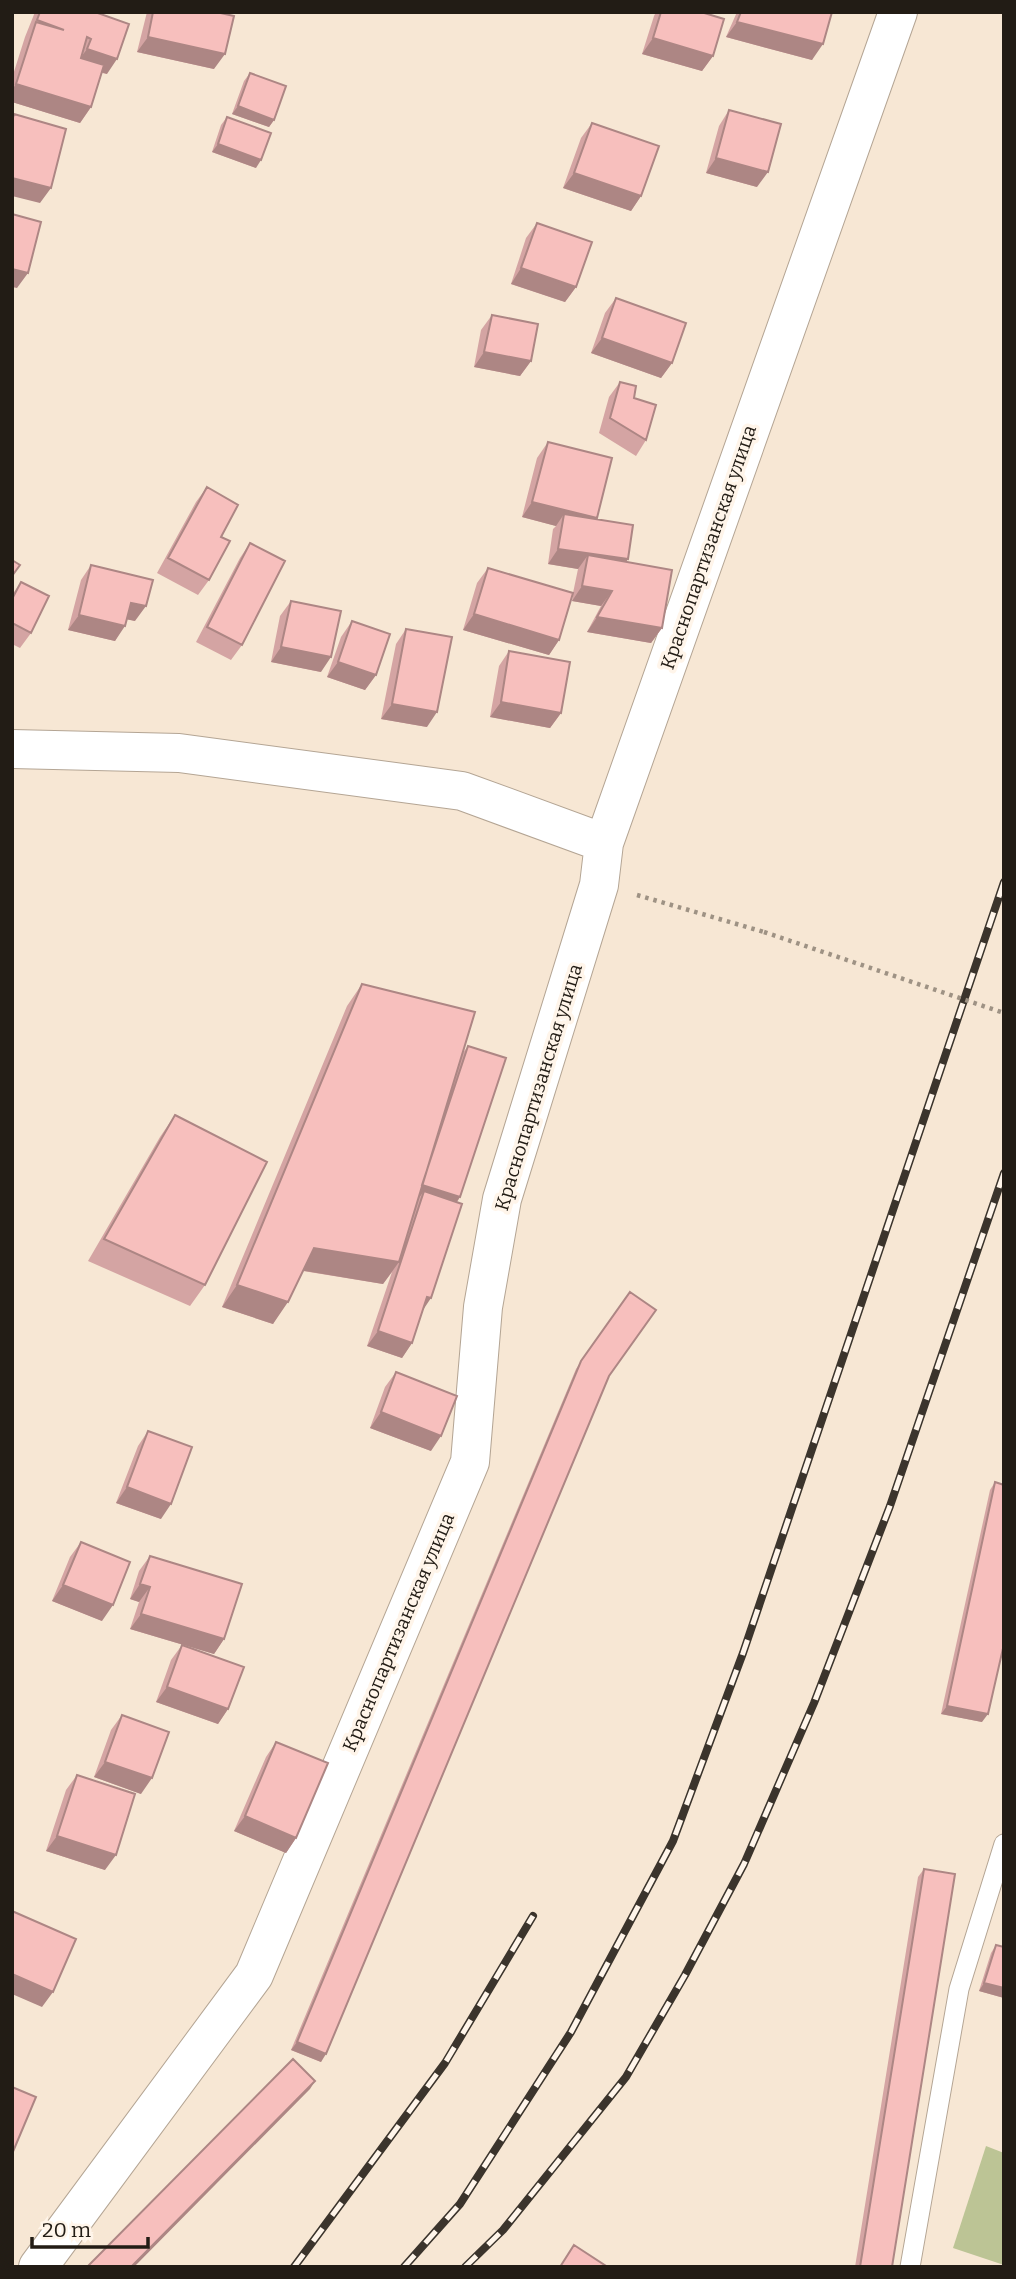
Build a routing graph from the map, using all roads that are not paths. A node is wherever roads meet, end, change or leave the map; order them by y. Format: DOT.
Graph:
graph roads {
  1 [pos="898,12"];
  2 [pos="12,748"];
  3 [pos="604,843"];
  4 [pos="1004,1844"];
  5 [pos="38,2267"];
  6 [pos="910,2267"];
  1 -- 3 [label="street, Краснопартизанская улица"];
  2 -- 3 [label="street"];
  3 -- 5 [label="street, Краснопартизанская улица"];
  4 -- 6 [label="lane"];
}
